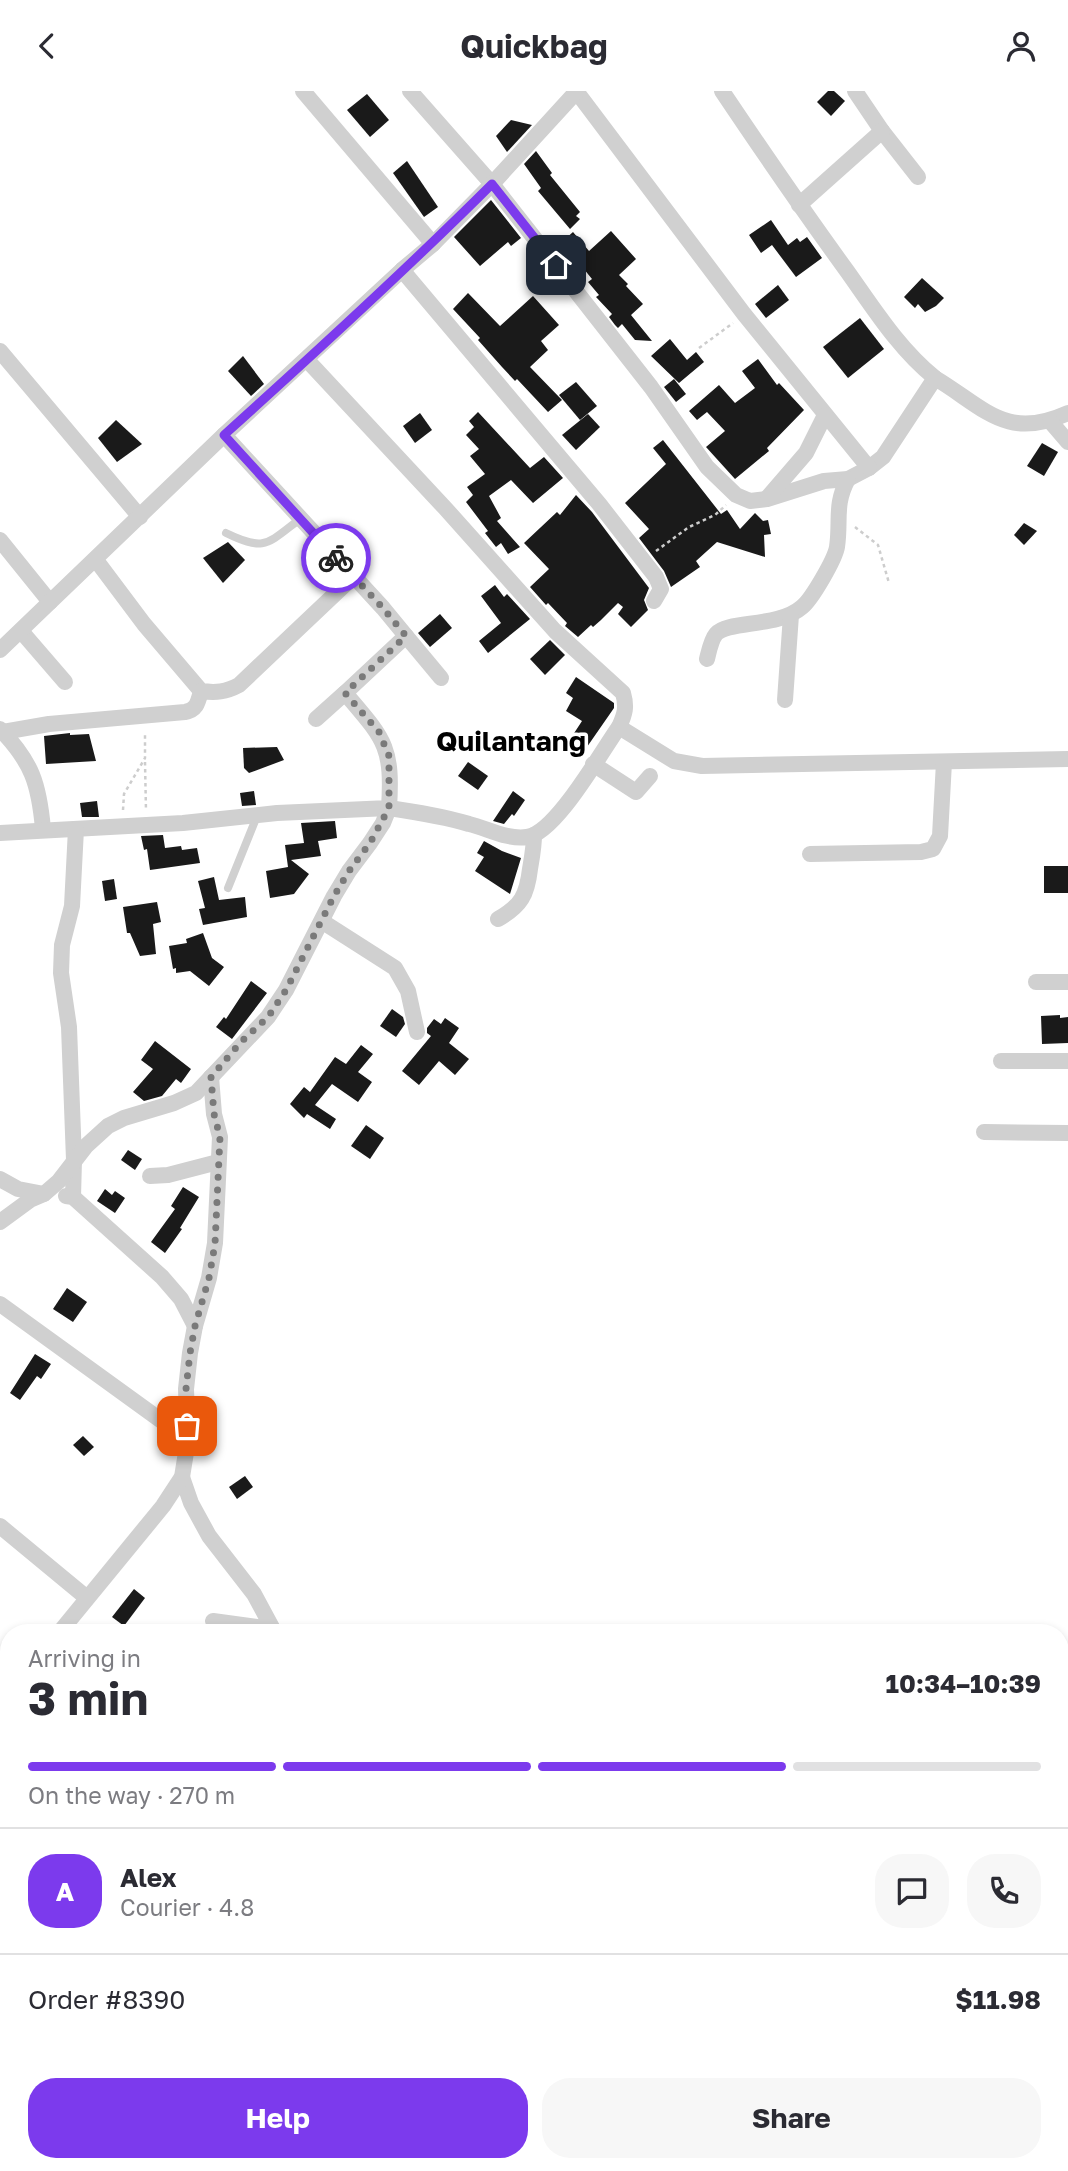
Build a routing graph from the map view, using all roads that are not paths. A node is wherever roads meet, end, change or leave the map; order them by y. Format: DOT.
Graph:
graph roads {
  1 [pos="303,91"];
  2 [pos="410,91"];
  3 [pos="577,91"];
  4 [pos="722,91"];
  5 [pos="855,91"];
  6 [pos="882,131"];
  7 [pos="918,177"];
  8 [pos="492,184"];
  9 [pos="799,205"];
  10 [pos="433,244"];
  11 [pos="402,270"];
  12 [pos="0,351"];
  13 [pos="307,359"];
  14 [pos="935,378"];
  15 [pos="1068,413"];
  16 [pos="825,415"];
  17 [pos="1050,421"];
  18 [pos="224,435"];
  19 [pos="1068,442"];
  20 [pos="869,468"];
  21 [pos="848,479"];
  22 [pos="767,499"];
  23 [pos="139,517"];
  24 [pos="300,519"];
  25 [pos="226,533"];
  26 [pos="0,540"];
  27 [pos="96,560"];
  28 [pos="353,577"];
  29 [pos="654,601"];
  30 [pos="50,602"];
  31 [pos="791,615"];
  32 [pos="21,631"];
  33 [pos="406,636"];
  34 [pos="0,650"];
  35 [pos="707,659"];
  36 [pos="441,678"];
  37 [pos="65,682"];
  38 [pos="201,691"];
  39 [pos="345,693"];
  40 [pos="785,700"];
  41 [pos="316,719"];
  42 [pos="619,727"];
  43 [pos="2,730"];
  44 [pos="1068,759"];
  45 [pos="944,762"];
  46 [pos="593,764"];
  47 [pos="650,776"];
  48 [pos="389,808"];
  49 [pos="258,816"];
  50 [pos="43,829"];
  51 [pos="76,829"];
  52 [pos="0,833"];
  53 [pos="534,835"];
  54 [pos="810,854"];
  55 [pos="228,888"];
  56 [pos="498,919"];
  57 [pos="323,922"];
  58 [pos="1036,982"];
  59 [pos="1068,982"];
  60 [pos="417,1032"];
  61 [pos="1001,1061"];
  62 [pos="1068,1061"];
  63 [pos="211,1077"];
  64 [pos="984,1132"];
  65 [pos="1068,1133"];
  66 [pos="74,1160"];
  67 [pos="218,1162"];
  68 [pos="150,1176"];
  69 [pos="0,1179"];
  70 [pos="44,1194"];
  71 [pos="73,1197"];
  72 [pos="0,1222"];
  73 [pos="0,1304"];
  74 [pos="195,1326"];
  75 [pos="188,1440"];
  76 [pos="182,1476"];
  77 [pos="0,1526"];
  78 [pos="87,1598"];
  79 [pos="212,1621"];
  80 [pos="66,1624"];
  81 [pos="231,1624"];
  82 [pos="270,1624"];
  1 -- 10 [label="street"];
  2 -- 8 [label="street"];
  3 -- 8 [label="street"];
  3 -- 16 [label="street"];
  4 -- 9 [label="street"];
  5 -- 6 [label="street"];
  6 -- 7 [label="street"];
  6 -- 9 [label="street"];
  8 -- 10 [label="street"];
  8 -- 22 [label="street"];
  9 -- 14 [label="street"];
  10 -- 11 [label="street"];
  11 -- 13 [label="street"];
  11 -- 29 [label="street"];
  12 -- 23 [label="street"];
  13 -- 18 [label="street"];
  13 -- 42 [label="street"];
  14 -- 17 [label="street"];
  14 -- 20 [label="street"];
  15 -- 17 [label="street"];
  16 -- 20 [label="street"];
  16 -- 22 [label="street"];
  17 -- 19 [label="street"];
  18 -- 23 [label="street"];
  18 -- 24 [label="street"];
  20 -- 21 [label="street"];
  21 -- 22 [label="street"];
  21 -- 31 [label="street"];
  23 -- 27 [label="street"];
  24 -- 25 [label="lane"];
  24 -- 28 [label="street"];
  26 -- 30 [label="street"];
  27 -- 30 [label="street"];
  27 -- 38 [label="street"];
  28 -- 33 [label="street"];
  28 -- 38 [label="street"];
  30 -- 32 [label="street"];
  31 -- 35 [label="street"];
  31 -- 40 [label="street"];
  32 -- 34 [label="street"];
  32 -- 37 [label="street"];
  33 -- 36 [label="street"];
  33 -- 39 [label="street"];
  38 -- 43 [label="street"];
  39 -- 41 [label="street"];
  39 -- 48 [label="street"];
  42 -- 45 [label="street"];
  42 -- 46 [label="street"];
  43 -- 50 [label="street"];
  44 -- 45 [label="street"];
  45 -- 54 [label="street"];
  46 -- 47 [label="street"];
  46 -- 53 [label="street"];
  48 -- 49 [label="street"];
  48 -- 53 [label="street"];
  48 -- 57 [label="street"];
  49 -- 51 [label="street"];
  49 -- 55 [label="lane"];
  50 -- 51 [label="street"];
  50 -- 52 [label="street"];
  51 -- 66 [label="street"];
  53 -- 56 [label="street"];
  57 -- 60 [label="street"];
  57 -- 63 [label="street"];
  58 -- 59 [label="street"];
  61 -- 62 [label="street"];
  63 -- 66 [label="street"];
  63 -- 67 [label="street"];
  64 -- 65 [label="street"];
  66 -- 70 [label="street"];
  66 -- 71 [label="street"];
  67 -- 68 [label="street"];
  67 -- 74 [label="street"];
  69 -- 70 [label="street"];
  70 -- 71 [label="street"];
  70 -- 72 [label="street"];
  71 -- 74 [label="street"];
  73 -- 75 [label="street"];
  74 -- 75 [label="street"];
  75 -- 76 [label="street"];
  76 -- 78 [label="street"];
  76 -- 82 [label="street"];
  77 -- 78 [label="street"];
  78 -- 80 [label="street"];
  79 -- 81 [label="street"];
}
